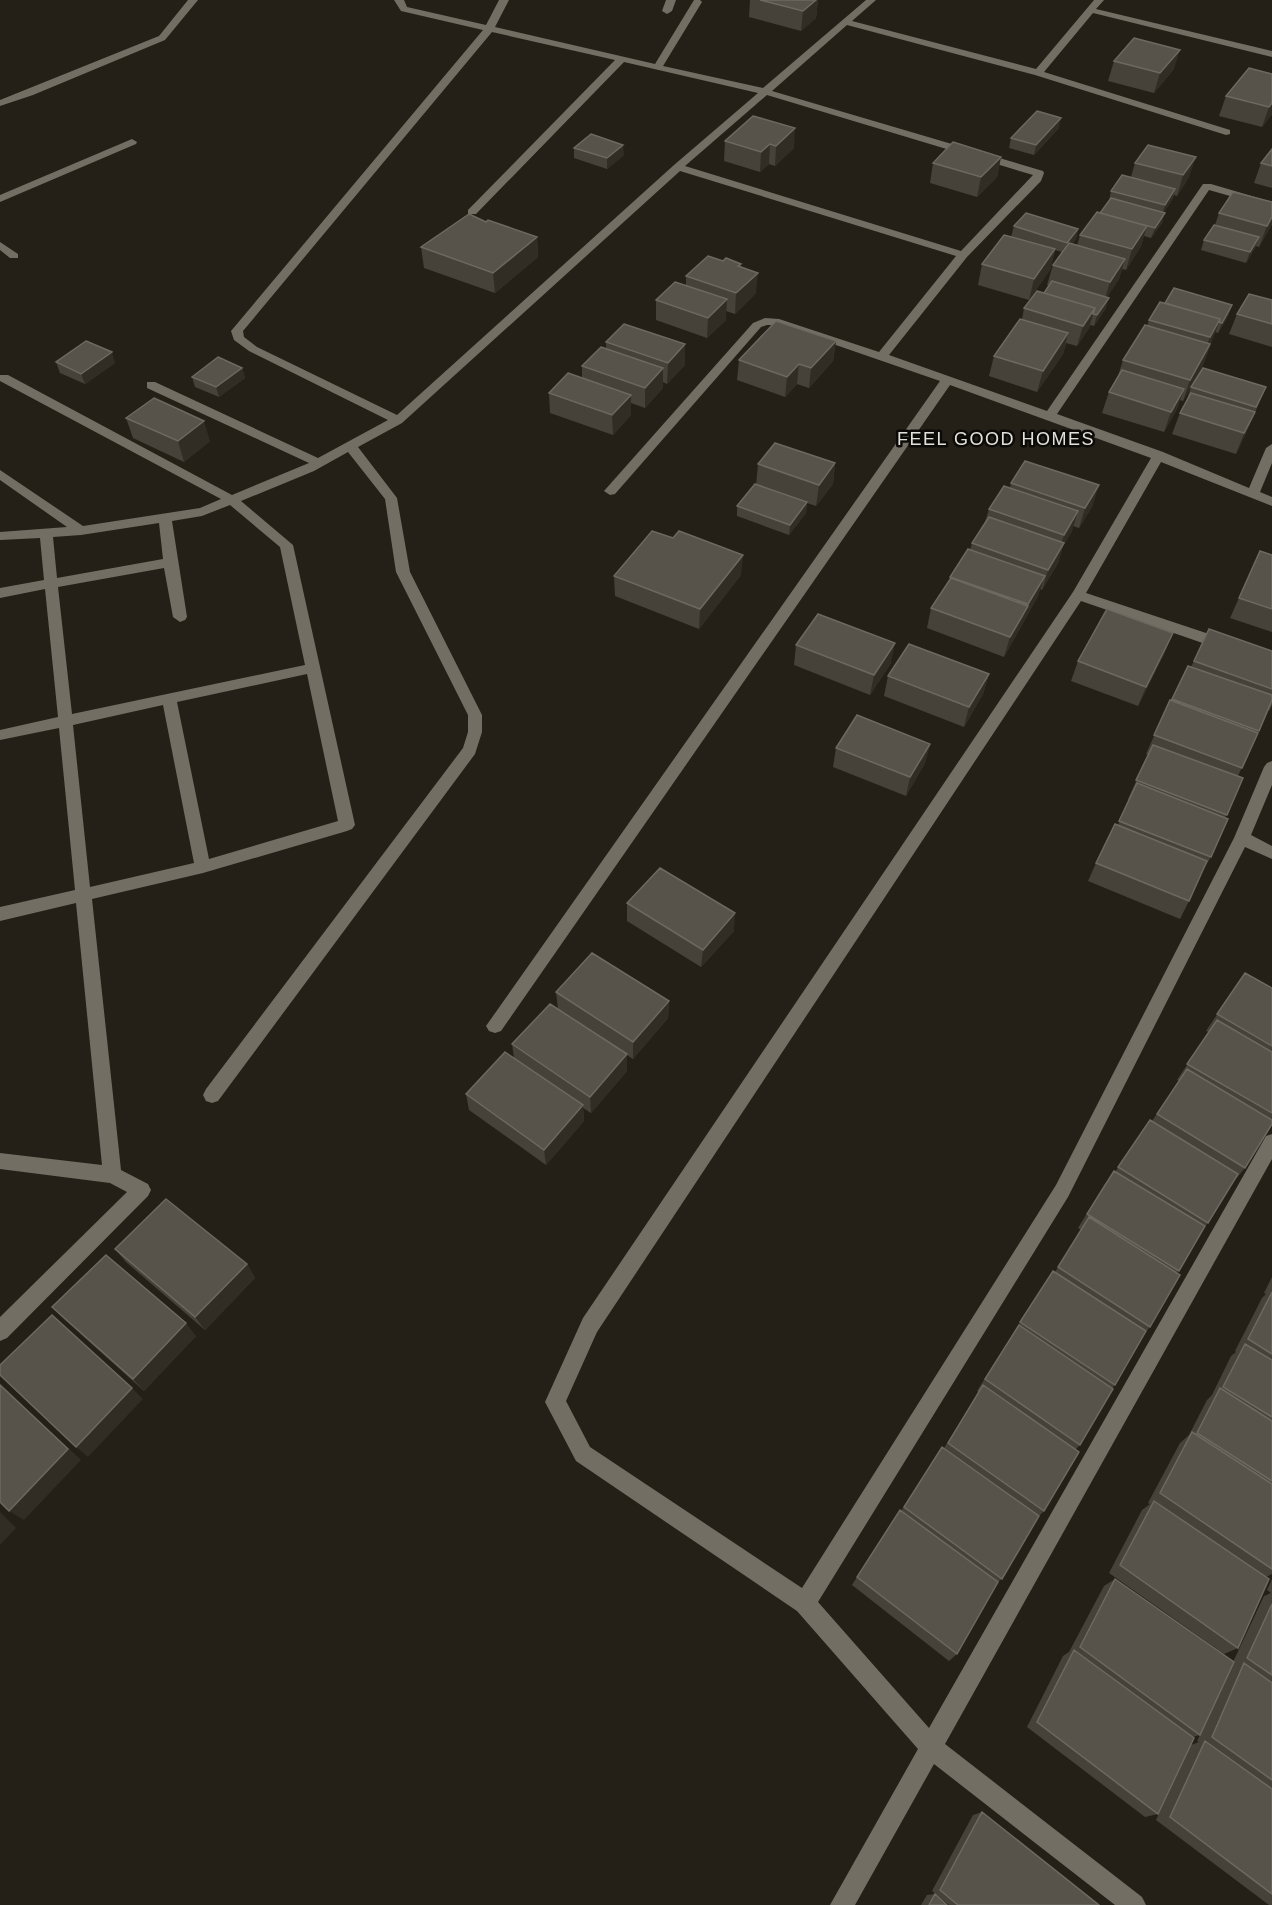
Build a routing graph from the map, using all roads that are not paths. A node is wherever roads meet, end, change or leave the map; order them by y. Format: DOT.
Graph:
graph roads {
  1 [pos="193,0"];
  2 [pos="399,0"];
  3 [pos="504,0"];
  4 [pos="671,0"];
  5 [pos="871,0"];
  6 [pos="1099,0"];
  7 [pos="697,2"];
  8 [pos="1090,10"];
  9 [pos="667,11"];
  10 [pos="846,22"];
  11 [pos="489,29"];
  12 [pos="1272,54"];
  13 [pos="621,60"];
  14 [pos="657,68"];
  15 [pos="1038,73"];
  16 [pos="766,92"];
  17 [pos="0,103"];
  18 [pos="1226,132"];
  19 [pos="132,142"];
  20 [pos="678,167"];
  21 [pos="0,199"];
  22 [pos="1272,205"];
  23 [pos="472,212"];
  24 [pos="0,245"];
  25 [pos="963,255"];
  26 [pos="14,256"];
  27 [pos="881,357"];
  28 [pos="4,378"];
  29 [pos="947,380"];
  30 [pos="151,385"];
  31 [pos="1049,417"];
  32 [pos="398,420"];
  33 [pos="350,446"];
  34 [pos="1272,448"];
  35 [pos="1159,456"];
  36 [pos="318,463"];
  37 [pos="0,474"];
  38 [pos="610,491"];
  39 [pos="1253,494"];
  40 [pos="232,500"];
  41 [pos="1272,502"];
  42 [pos="165,518"];
  43 [pos="81,531"];
  44 [pos="46,533"];
  45 [pos="0,536"];
  46 [pos="170,562"];
  47 [pos="51,582"];
  48 [pos="0,592"];
  49 [pos="1078,595"];
  50 [pos="180,617"];
  51 [pos="1240,650"];
  52 [pos="313,668"];
  53 [pos="169,700"];
  54 [pos="65,723"];
  55 [pos="0,735"];
  56 [pos="1272,767"];
  57 [pos="1242,838"];
  58 [pos="1272,853"];
  59 [pos="203,867"];
  60 [pos="83,895"];
  61 [pos="0,914"];
  62 [pos="495,1026"];
  63 [pos="212,1095"];
  64 [pos="1272,1142"];
  65 [pos="0,1161"];
  66 [pos="112,1174"];
  67 [pos="0,1331"];
  68 [pos="805,1603"];
  69 [pos="932,1748"];
  70 [pos="842,1905"];
  71 [pos="1134,1905"];
  1 -- 17 [label="street"];
  2 -- 11 [label="street"];
  3 -- 11 [label="street"];
  4 -- 9 [label="street"];
  5 -- 10 [label="street"];
  6 -- 8 [label="street"];
  7 -- 14 [label="street"];
  8 -- 12 [label="street"];
  8 -- 15 [label="street"];
  10 -- 15 [label="street"];
  10 -- 16 [label="street"];
  11 -- 13 [label="street"];
  11 -- 32 [label="street"];
  13 -- 14 [label="street"];
  13 -- 23 [label="street"];
  14 -- 16 [label="street"];
  15 -- 18 [label="street"];
  16 -- 20 [label="street"];
  16 -- 25 [label="street"];
  19 -- 21 [label="street"];
  20 -- 25 [label="street"];
  20 -- 32 [label="street"];
  22 -- 31 [label="street"];
  24 -- 26 [label="street"];
  25 -- 27 [label="street"];
  27 -- 29 [label="street"];
  27 -- 38 [label="street"];
  28 -- 40 [label="street"];
  29 -- 31 [label="street"];
  29 -- 62 [label="street"];
  30 -- 36 [label="street"];
  31 -- 35 [label="street"];
  32 -- 33 [label="street"];
  33 -- 36 [label="street"];
  33 -- 63 [label="street"];
  34 -- 39 [label="street"];
  35 -- 39 [label="street"];
  35 -- 49 [label="street"];
  36 -- 40 [label="street"];
  37 -- 43 [label="street"];
  39 -- 41 [label="street"];
  40 -- 42 [label="street"];
  40 -- 52 [label="street"];
  42 -- 43 [label="street"];
  42 -- 46 [label="street"];
  43 -- 44 [label="street"];
  44 -- 45 [label="street"];
  44 -- 47 [label="street"];
  46 -- 47 [label="street"];
  46 -- 50 [label="street"];
  47 -- 48 [label="street"];
  47 -- 54 [label="street"];
  49 -- 51 [label="street"];
  49 -- 68 [label="street"];
  52 -- 53 [label="street"];
  52 -- 59 [label="street"];
  53 -- 54 [label="street"];
  53 -- 59 [label="street"];
  54 -- 55 [label="street"];
  54 -- 60 [label="street"];
  56 -- 57 [label="street"];
  57 -- 58 [label="street"];
  57 -- 68 [label="street"];
  59 -- 60 [label="street"];
  60 -- 61 [label="street"];
  60 -- 66 [label="street"];
  64 -- 69 [label="street"];
  65 -- 66 [label="street"];
  66 -- 67 [label="street"];
  68 -- 69 [label="street"];
  69 -- 70 [label="street"];
  69 -- 71 [label="street"];
}
